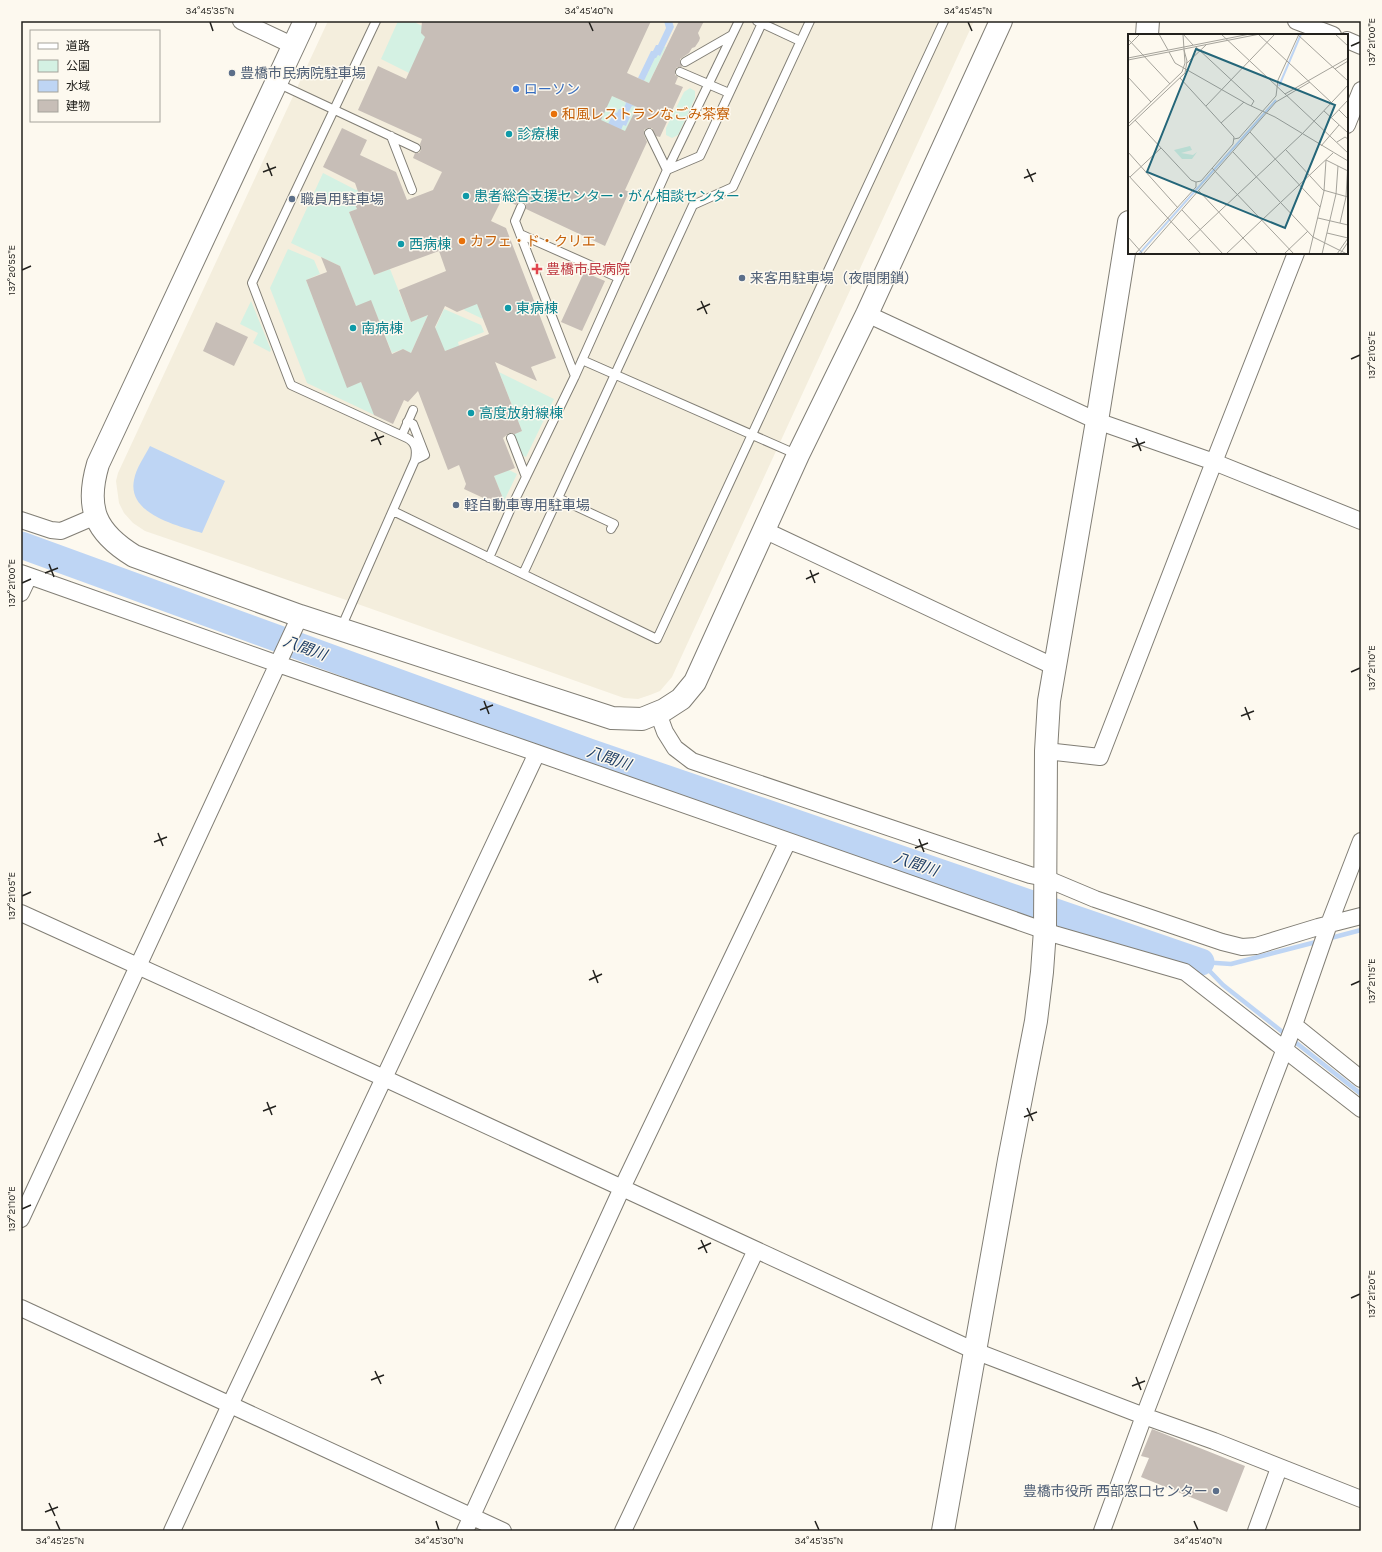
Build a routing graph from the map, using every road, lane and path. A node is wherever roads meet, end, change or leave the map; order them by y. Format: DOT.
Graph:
graph roads {
  1 [pos="241,21"];
  2 [pos="305,21"];
  3 [pos="376,21"];
  4 [pos="739,21"];
  5 [pos="810,21"];
  6 [pos="944,21"];
  7 [pos="1001,21"];
  8 [pos="1148,21"];
  9 [pos="1296,21"];
  10 [pos="761,22"];
  11 [pos="1147,34"];
  12 [pos="1330,34"];
  13 [pos="732,35"];
  14 [pos="1348,40"];
  15 [pos="800,41"];
  16 [pos="294,46"];
  17 [pos="1361,46"];
  18 [pos="685,62"];
  19 [pos="680,72"];
  20 [pos="276,82"];
  21 [pos="708,84"];
  22 [pos="1361,90"];
  23 [pos="729,94"];
  24 [pos="335,109"];
  25 [pos="1348,122"];
  26 [pos="649,133"];
  27 [pos="391,136"];
  28 [pos="416,148"];
  29 [pos="667,170"];
  30 [pos="412,190"];
  31 [pos="521,207"];
  32 [pos="1128,228"];
  33 [pos="520,234"];
  34 [pos="1296,254"];
  35 [pos="619,278"];
  36 [pos="866,314"];
  37 [pos="582,360"];
  38 [pos="615,374"];
  39 [pos="575,376"];
  40 [pos="413,410"];
  41 [pos="1097,420"];
  42 [pos="407,422"];
  43 [pos="751,435"];
  44 [pos="402,436"];
  45 [pos="511,438"];
  46 [pos="798,456"];
  47 [pos="415,460"];
  48 [pos="1214,462"];
  49 [pos="526,477"];
  50 [pos="558,498"];
  51 [pos="393,511"];
  52 [pos="96,516"];
  53 [pos="21,520"];
  54 [pos="1361,521"];
  55 [pos="611,529"];
  56 [pos="764,530"];
  57 [pos="489,558"];
  58 [pos="523,574"];
  59 [pos="25,575"];
  60 [pos="21,593"];
  61 [pos="298,621"];
  62 [pos="341,628"];
  63 [pos="279,661"];
  64 [pos="1055,667"];
  65 [pos="658,713"];
  66 [pos="1046,751"];
  67 [pos="537,753"];
  68 [pos="788,841"];
  69 [pos="1361,841"];
  70 [pos="1045,881"];
  71 [pos="21,913"];
  72 [pos="1361,916"];
  73 [pos="1328,924"];
  74 [pos="1045,930"];
  75 [pos="138,967"];
  76 [pos="1294,1025"];
  77 [pos="1284,1049"];
  78 [pos="384,1078"];
  79 [pos="1361,1079"];
  80 [pos="1361,1109"];
  81 [pos="622,1188"];
  82 [pos="21,1219"];
  83 [pos="756,1250"];
  84 [pos="21,1308"];
  85 [pos="975,1351"];
  86 [pos="230,1405"];
  87 [pos="1144,1416"];
  88 [pos="1279,1468"];
  89 [pos="1361,1499"];
  90 [pos="471,1516"];
  91 [pos="172,1531"];
  92 [pos="465,1531"];
  93 [pos="503,1531"];
  94 [pos="623,1531"];
  95 [pos="943,1531"];
  96 [pos="1102,1531"];
  97 [pos="1256,1531"];
  1 -- 16 [label="street"];
  2 -- 16 [label="street"];
  3 -- 24 [label="lane"];
  4 -- 13 [label="lane"];
  5 -- 15 [label="lane"];
  6 -- 43 [label="lane"];
  7 -- 36 [label="street"];
  8 -- 11 [label="street"];
  9 -- 12 [label="street"];
  10 -- 15 [label="lane"];
  10 -- 23 [label="lane"];
  13 -- 18 [label="lane"];
  13 -- 21 [label="lane"];
  14 -- 17 [label="street"];
  15 -- 38 [label="lane"];
  16 -- 20 [label="street"];
  19 -- 21 [label="lane"];
  20 -- 24 [label="lane"];
  20 -- 52 [label="street"];
  21 -- 23 [label="lane"];
  21 -- 29 [label="lane"];
  22 -- 25 [label="street"];
  23 -- 29 [label="lane"];
  24 -- 27 [label="lane"];
  24 -- 44 [label="lane"];
  26 -- 29 [label="lane"];
  27 -- 28 [label="lane"];
  27 -- 30 [label="lane"];
  29 -- 35 [label="lane"];
  31 -- 33 [label="lane"];
  32 -- 41 [label="street"];
  33 -- 35 [label="lane"];
  33 -- 39 [label="lane"];
  34 -- 48 [label="street"];
  35 -- 37 [label="lane"];
  36 -- 41 [label="street"];
  36 -- 46 [label="street"];
  37 -- 38 [label="lane"];
  37 -- 39 [label="lane"];
  38 -- 43 [label="lane"];
  38 -- 50 [label="lane"];
  39 -- 49 [label="lane"];
  40 -- 42 [label="lane"];
  41 -- 48 [label="street"];
  41 -- 64 [label="street"];
  42 -- 44 [label="lane"];
  42 -- 47 [label="lane"];
  43 -- 46 [label="lane"];
  43 -- 58 [label="lane"];
  44 -- 47 [label="lane"];
  45 -- 49 [label="lane"];
  46 -- 56 [label="street"];
  47 -- 51 [label="lane"];
  48 -- 54 [label="street"];
  48 -- 66 [label="street"];
  49 -- 57 [label="lane"];
  50 -- 55 [label="lane"];
  50 -- 58 [label="lane"];
  51 -- 57 [label="lane"];
  51 -- 62 [label="lane"];
  52 -- 53 [label="street"];
  52 -- 61 [label="street"];
  56 -- 64 [label="street"];
  56 -- 65 [label="street"];
  57 -- 58 [label="lane"];
  59 -- 60 [label="street"];
  59 -- 63 [label="street"];
  61 -- 62 [label="street"];
  61 -- 63 [label="street"];
  62 -- 65 [label="street"];
  63 -- 67 [label="street"];
  63 -- 75 [label="street"];
  64 -- 66 [label="street"];
  65 -- 70 [label="street"];
  66 -- 70 [label="street"];
  67 -- 68 [label="street"];
  67 -- 78 [label="street"];
  68 -- 74 [label="street"];
  68 -- 81 [label="street"];
  69 -- 73 [label="street"];
  70 -- 73 [label="street"];
  70 -- 74 [label="street"];
  71 -- 75 [label="street"];
  72 -- 73 [label="street"];
  73 -- 76 [label="street"];
  74 -- 77 [label="street"];
  74 -- 85 [label="street"];
  75 -- 78 [label="street"];
  75 -- 82 [label="street"];
  76 -- 77 [label="street"];
  76 -- 79 [label="street"];
  77 -- 80 [label="street"];
  77 -- 87 [label="street"];
  78 -- 81 [label="street"];
  78 -- 86 [label="street"];
  81 -- 83 [label="street"];
  81 -- 90 [label="street"];
  83 -- 85 [label="street"];
  83 -- 94 [label="street"];
  84 -- 86 [label="street"];
  85 -- 87 [label="street"];
  85 -- 95 [label="street"];
  86 -- 90 [label="street"];
  86 -- 91 [label="street"];
  87 -- 88 [label="street"];
  87 -- 96 [label="street"];
  88 -- 89 [label="street"];
  88 -- 97 [label="street"];
  90 -- 92 [label="street"];
  90 -- 93 [label="street"];
}
